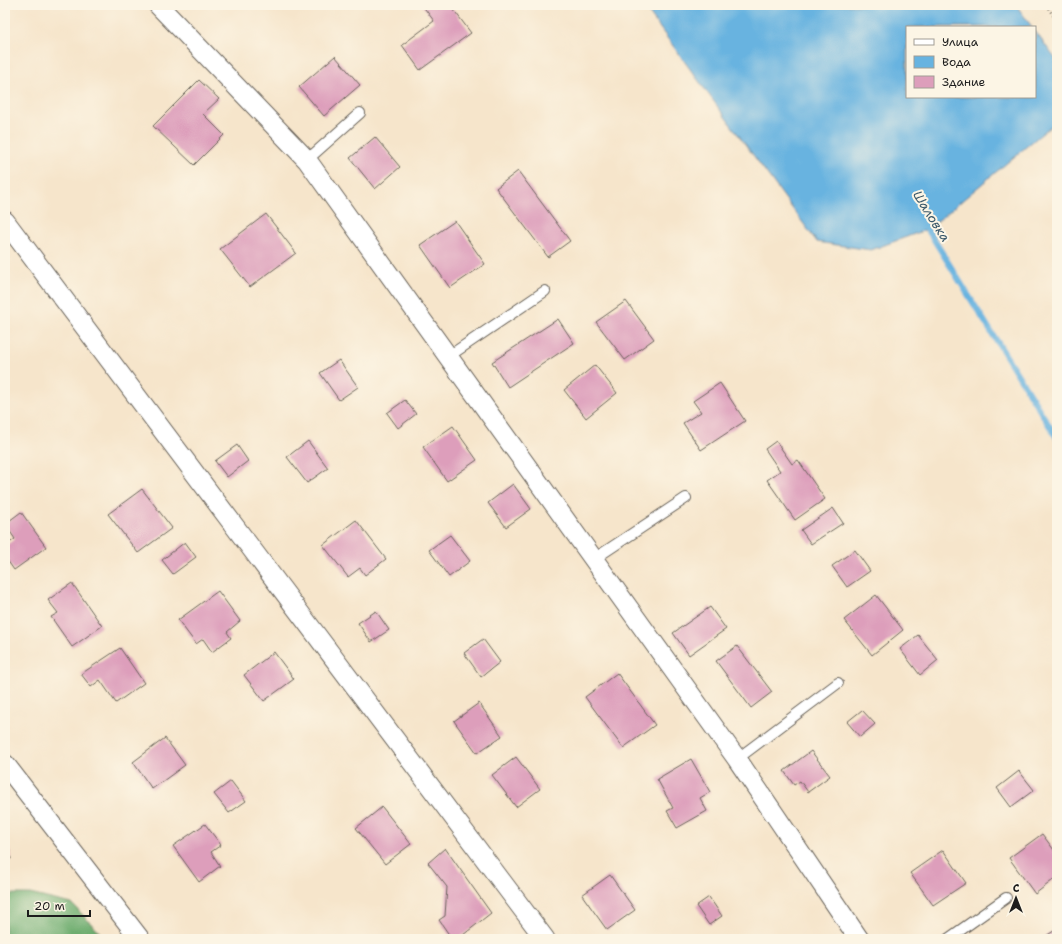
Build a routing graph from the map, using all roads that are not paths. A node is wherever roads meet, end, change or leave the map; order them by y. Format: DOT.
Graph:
graph roads {
  1 [pos="158,5"];
  2 [pos="360,113"];
  3 [pos="307,160"];
  4 [pos="5,221"];
  5 [pos="545,291"];
  6 [pos="449,356"];
  7 [pos="686,498"];
  8 [pos="594,559"];
  9 [pos="838,684"];
  10 [pos="737,759"];
  11 [pos="5,764"];
  12 [pos="1006,898"];
  13 [pos="140,939"];
  14 [pos="545,939"];
  15 [pos="860,939"];
  16 [pos="948,939"];
  1 -- 3 [label="street"];
  2 -- 3 [label="lane"];
  3 -- 6 [label="street"];
  4 -- 14 [label="street"];
  5 -- 6 [label="lane"];
  6 -- 8 [label="street"];
  7 -- 8 [label="lane"];
  8 -- 10 [label="street"];
  9 -- 10 [label="lane"];
  10 -- 15 [label="street"];
  11 -- 13 [label="street"];
  12 -- 16 [label="lane"];
}
